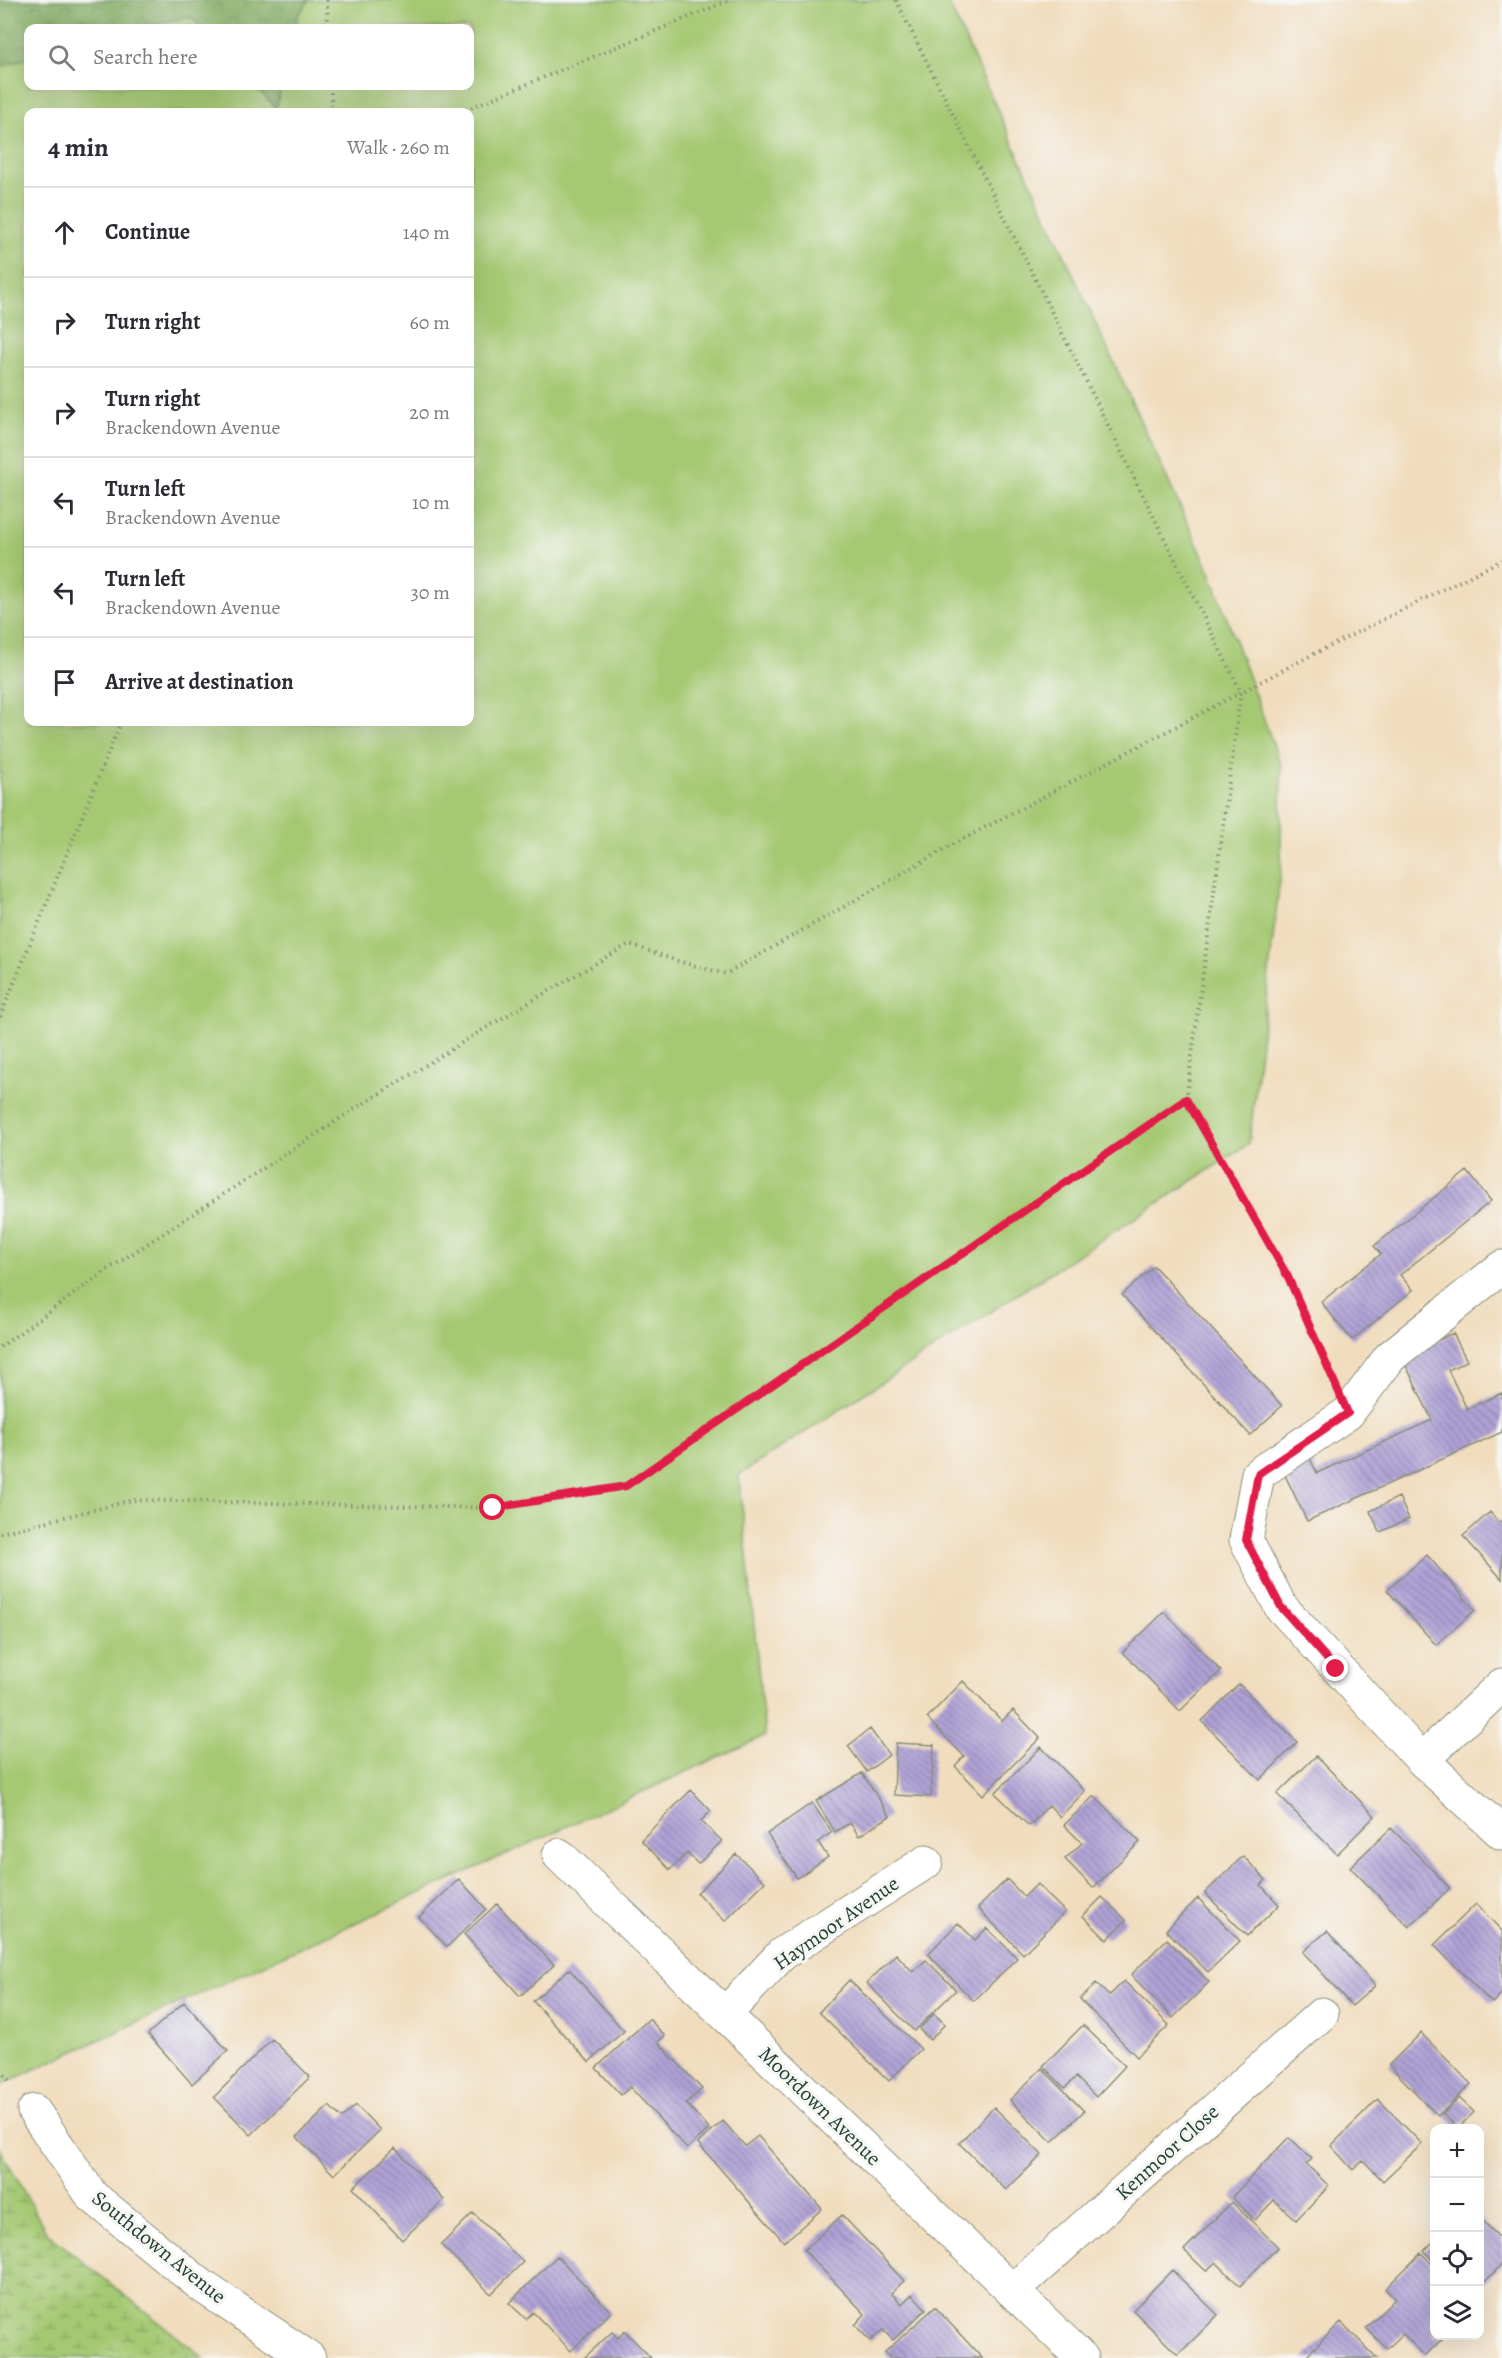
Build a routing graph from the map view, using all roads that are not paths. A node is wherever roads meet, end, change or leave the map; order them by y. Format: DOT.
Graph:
graph roads {
  1 [pos="1502,1267"];
  2 [pos="1502,1685"];
  3 [pos="1422,1760"];
  4 [pos="1502,1833"];
  5 [pos="559,1855"];
  6 [pos="926,1862"];
  7 [pos="725,2014"];
  8 [pos="1322,2014"];
  9 [pos="34,2111"];
  10 [pos="1012,2291"];
  11 [pos="309,2358"];
  12 [pos="1082,2358"];
  1 -- 3 [label="street"];
  2 -- 3 [label="street"];
  3 -- 4 [label="street"];
  5 -- 7 [label="street, Moordown Avenue"];
  6 -- 7 [label="street, Haymoor Avenue"];
  7 -- 10 [label="street, Moordown Avenue"];
  8 -- 10 [label="street, Kenmoor Close"];
  9 -- 11 [label="street, Southdown Avenue"];
  10 -- 12 [label="street, Moordown Avenue"];
}
